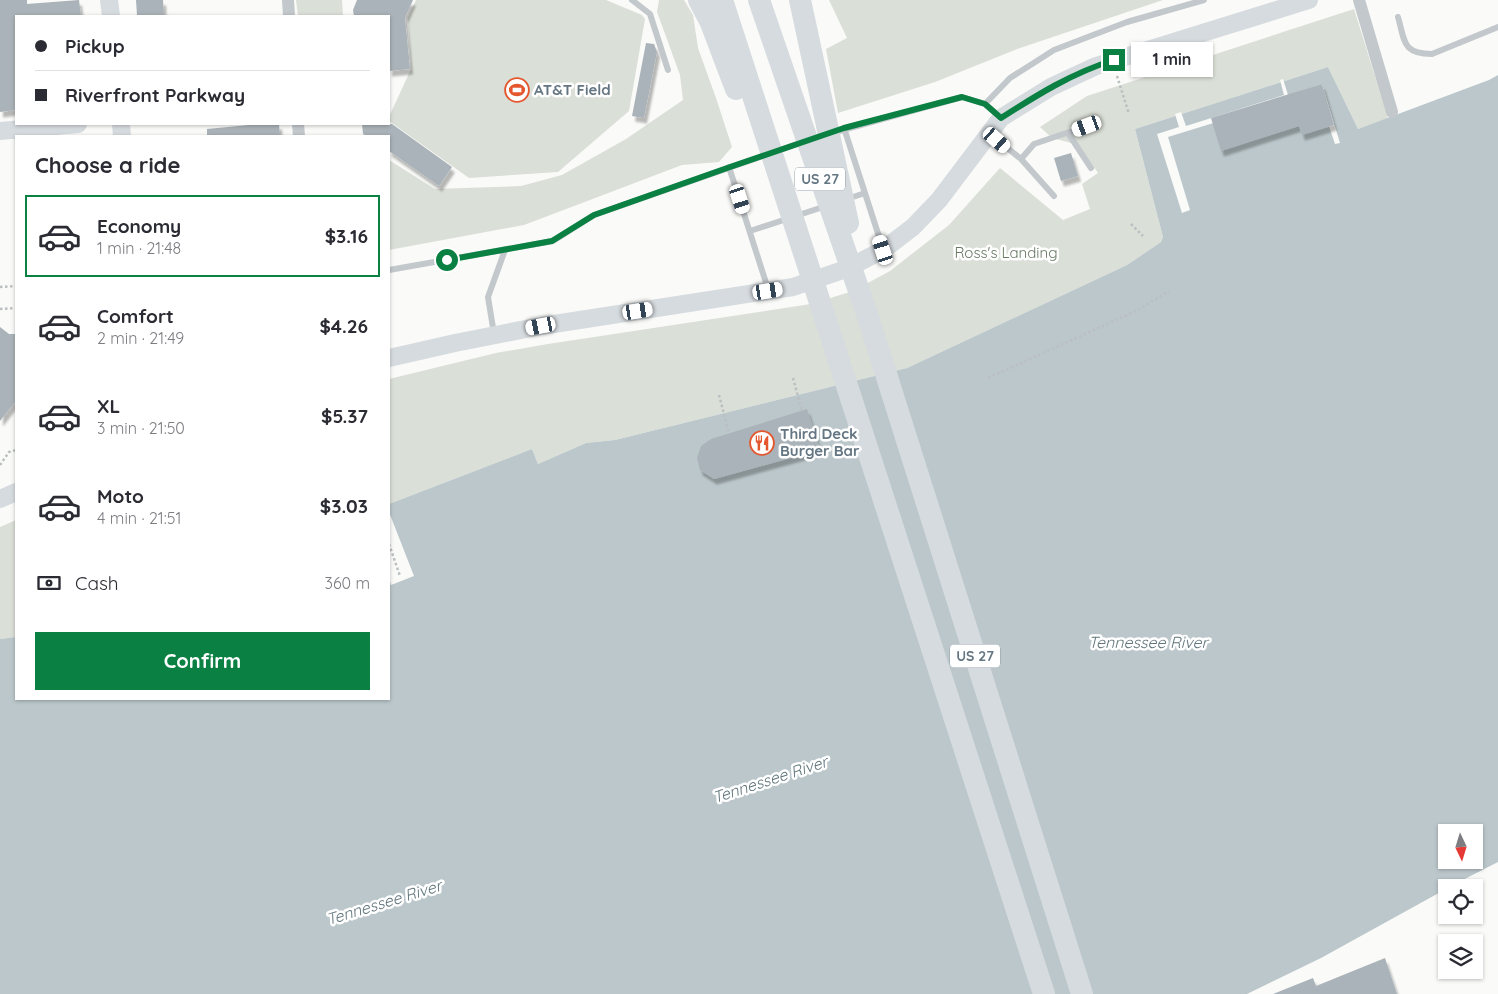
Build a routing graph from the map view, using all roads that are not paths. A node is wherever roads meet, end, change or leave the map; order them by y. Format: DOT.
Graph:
graph roads {
  1 [pos="109,0"];
  2 [pos="288,0"];
  3 [pos="632,0"];
  4 [pos="700,0"];
  5 [pos="722,0"];
  6 [pos="759,0"];
  7 [pos="800,0"];
  8 [pos="1204,0"];
  9 [pos="1309,0"];
  10 [pos="1358,0"];
  11 [pos="111,15"];
  12 [pos="289,15"];
  13 [pos="1398,17"];
  14 [pos="1498,27"];
  15 [pos="732,59"];
  16 [pos="668,70"];
  17 [pos="985,104"];
  18 [pos="1392,112"];
  19 [pos="1001,118"];
  20 [pos="67,125"];
  21 [pos="1087,126"];
  22 [pos="844,128"];
  23 [pos="0,131"];
  24 [pos="1068,133"];
  25 [pos="989,134"];
  26 [pos="1021,159"];
  27 [pos="730,167"];
  28 [pos="1091,168"];
  29 [pos="865,193"];
  30 [pos="1054,196"];
  31 [pos="750,231"];
  32 [pos="505,250"];
  33 [pos="883,250"];
  34 [pos="390,270"];
  35 [pos="768,291"];
  36 [pos="868,317"];
  37 [pos="494,335"];
  38 [pos="390,358"];
  39 [pos="15,492"];
  40 [pos="0,499"];
  41 [pos="1003,866"];
  42 [pos="1032,994"];
  43 [pos="1044,994"];
  44 [pos="1082,994"];
  1 -- 11 [label="main road"];
  2 -- 12 [label="street"];
  3 -- 16 [label="lane"];
  4 -- 15 [label="highway"];
  5 -- 15 [label="highway"];
  6 -- 36 [label="highway, US 27"];
  7 -- 36 [label="highway"];
  8 -- 17 [label="lane"];
  9 -- 19 [label="main road"];
  10 -- 18 [label="street"];
  13 -- 14 [label="lane"];
  15 -- 41 [label="highway, US 27"];
  17 -- 19 [label="lane"];
  17 -- 22 [label="lane"];
  19 -- 25 [label="main road"];
  20 -- 23 [label="main road"];
  21 -- 24 [label="lane"];
  22 -- 27 [label="lane"];
  22 -- 29 [label="lane"];
  24 -- 26 [label="lane"];
  24 -- 28 [label="lane"];
  25 -- 26 [label="lane"];
  25 -- 33 [label="main road"];
  26 -- 30 [label="lane"];
  27 -- 31 [label="lane"];
  27 -- 32 [label="lane"];
  29 -- 31 [label="lane"];
  29 -- 33 [label="lane"];
  31 -- 35 [label="lane"];
  32 -- 34 [label="lane"];
  32 -- 37 [label="lane"];
  33 -- 35 [label="main road"];
  35 -- 37 [label="main road"];
  36 -- 44 [label="highway, US 27"];
  37 -- 38 [label="main road"];
  39 -- 40 [label="main road"];
  41 -- 42 [label="highway"];
  41 -- 43 [label="highway, US 27"];
}
